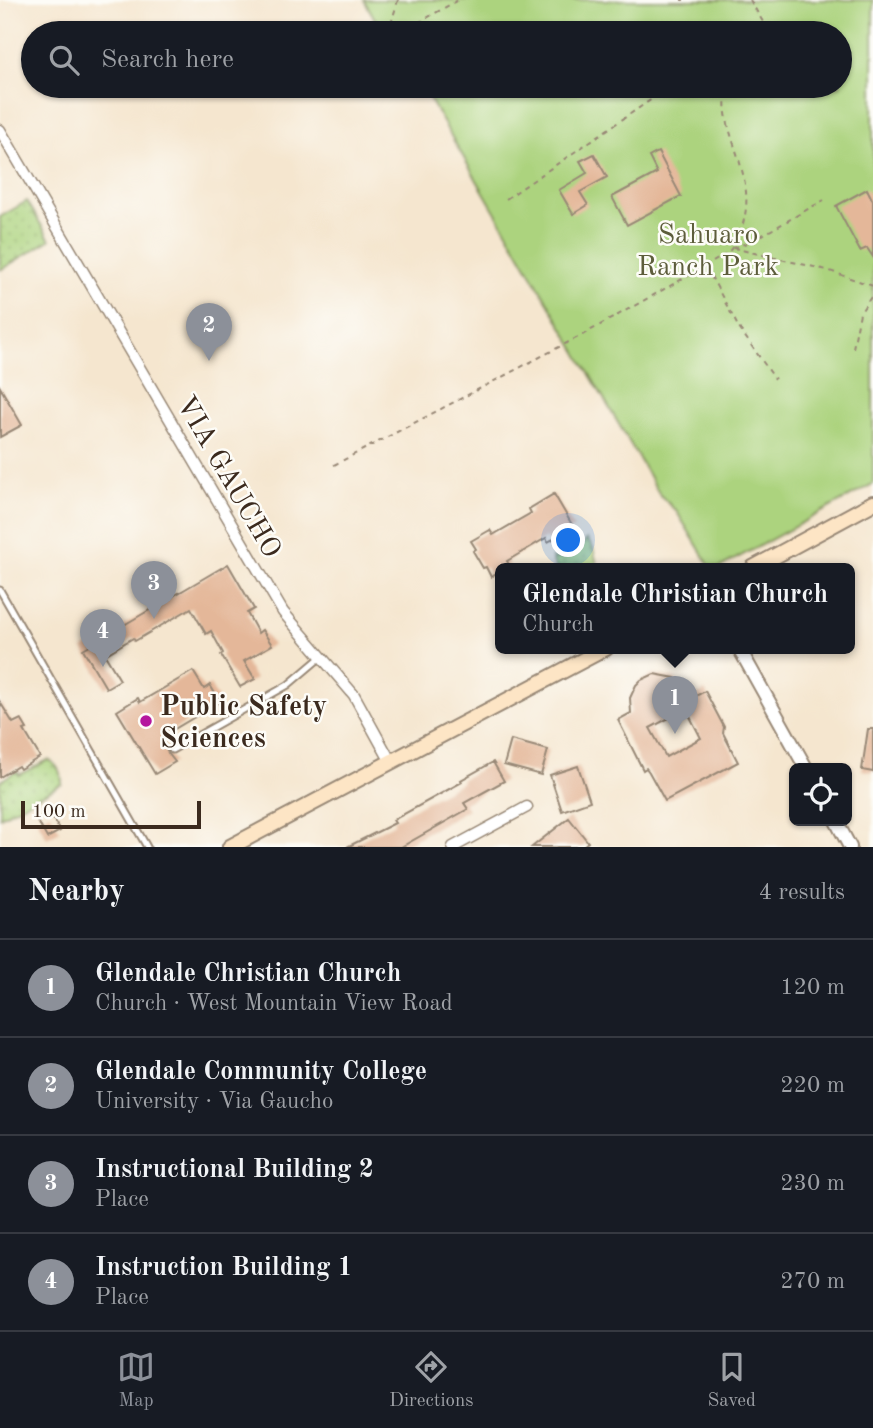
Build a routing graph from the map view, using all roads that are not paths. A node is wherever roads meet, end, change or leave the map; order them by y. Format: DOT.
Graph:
graph roads {
  1 [pos="0,130"];
  2 [pos="873,503"];
  3 [pos="762,563"];
  4 [pos="0,590"];
  5 [pos="595,654"];
  6 [pos="742,654"];
  7 [pos="321,657"];
  8 [pos="172,750"];
  9 [pos="391,762"];
  10 [pos="803,763"];
  11 [pos="527,807"];
  12 [pos="839,826"];
  13 [pos="147,847"];
  14 [pos="230,847"];
  15 [pos="453,847"];
  16 [pos="850,847"];
  1 -- 7 [label="street, VIA GAUCHO"];
  2 -- 3 [label="main road"];
  4 -- 13 [label="lane"];
  5 -- 9 [label="main road"];
  6 -- 10 [label="street"];
  7 -- 8 [label="lane"];
  7 -- 9 [label="street, VIA GAUCHO"];
  9 -- 14 [label="main road"];
  11 -- 15 [label="street"];
  12 -- 16 [label="street"];
}
